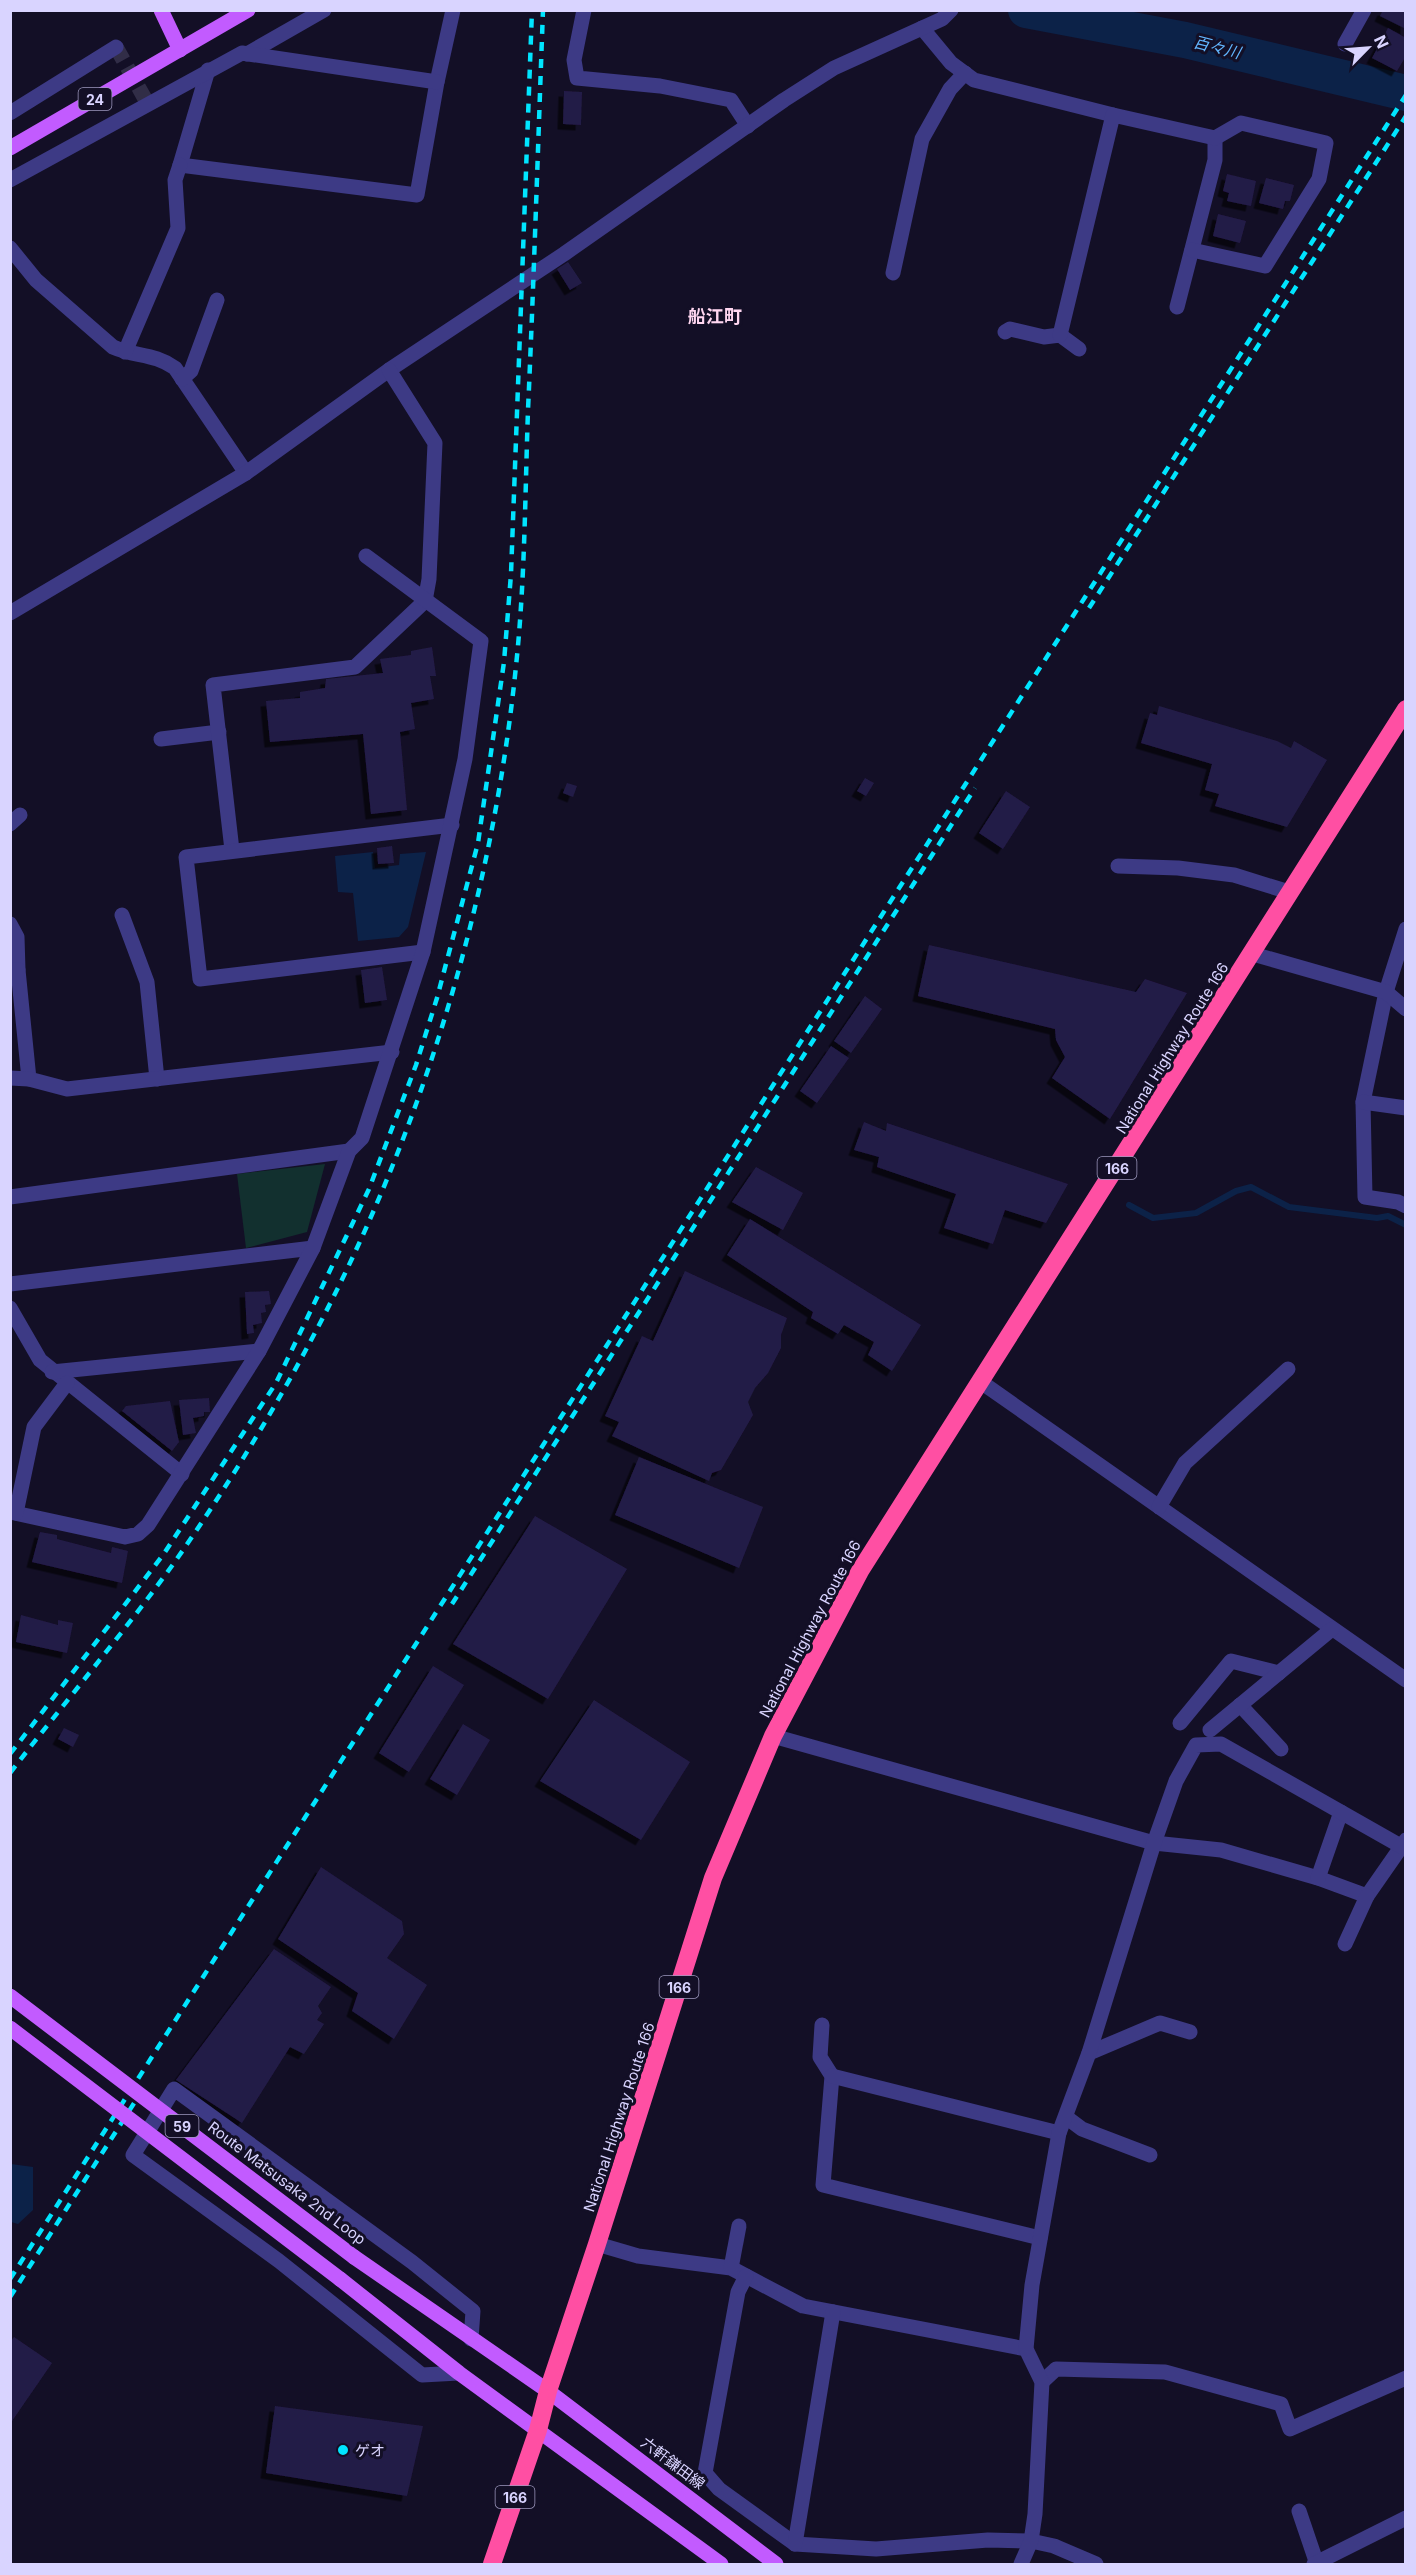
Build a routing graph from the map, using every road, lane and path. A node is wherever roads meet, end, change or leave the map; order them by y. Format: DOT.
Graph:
graph roads {
  1 [pos="161,10"];
  2 [pos="248,10"];
  3 [pos="324,10"];
  4 [pos="453,10"];
  5 [pos="584,10"];
  6 [pos="1364,10"];
  7 [pos="949,12"];
  8 [pos="922,28"];
  9 [pos="1345,44"];
  10 [pos="116,47"];
  11 [pos="180,50"];
  12 [pos="247,54"];
  13 [pos="208,70"];
  14 [pos="965,73"];
  15 [pos="437,82"];
  16 [pos="10,113"];
  17 [pos="1113,114"];
  18 [pos="748,126"];
  19 [pos="1215,138"];
  20 [pos="10,147"];
  21 [pos="180,165"];
  22 [pos="10,180"];
  23 [pos="10,248"];
  24 [pos="1192,250"];
  25 [pos="893,273"];
  26 [pos="217,300"];
  27 [pos="1177,307"];
  28 [pos="1005,332"];
  29 [pos="1060,335"];
  30 [pos="1079,349"];
  31 [pos="125,352"];
  32 [pos="389,370"];
  33 [pos="182,379"];
  34 [pos="246,473"];
  35 [pos="366,556"];
  36 [pos="425,601"];
  37 [pos="10,613"];
  38 [pos="1406,709"];
  39 [pos="219,732"];
  40 [pos="161,739"];
  41 [pos="452,825"];
  42 [pos="231,850"];
  43 [pos="1118,866"];
  44 [pos="1289,892"];
  45 [pos="122,915"];
  46 [pos="10,924"];
  47 [pos="1406,929"];
  48 [pos="423,952"];
  49 [pos="1252,954"];
  50 [pos="14,970"];
  51 [pos="1386,992"];
  52 [pos="1406,1008"];
  53 [pos="392,1052"];
  54 [pos="10,1078"];
  55 [pos="29,1079"];
  56 [pos="157,1079"];
  57 [pos="1363,1102"];
  58 [pos="1406,1108"];
  59 [pos="349,1151"];
  60 [pos="10,1197"];
  61 [pos="1406,1206"];
  62 [pos="313,1248"];
  63 [pos="10,1284"];
  64 [pos="10,1308"];
  65 [pos="259,1351"];
  66 [pos="1288,1369"];
  67 [pos="52,1371"];
  68 [pos="981,1382"];
  69 [pos="67,1383"];
  70 [pos="182,1473"];
  71 [pos="1160,1507"];
  72 [pos="13,1513"];
  73 [pos="1332,1629"];
  74 [pos="1279,1673"];
  75 [pos="1406,1680"];
  76 [pos="1240,1705"];
  77 [pos="1180,1723"];
  78 [pos="1210,1730"];
  79 [pos="773,1736"];
  80 [pos="1281,1749"];
  81 [pos="1341,1812"];
  82 [pos="1154,1843"];
  83 [pos="1404,1845"];
  84 [pos="1318,1878"];
  85 [pos="1367,1896"];
  86 [pos="1345,1944"];
  87 [pos="10,1996"];
  88 [pos="822,2025"];
  89 [pos="10,2028"];
  90 [pos="1190,2032"];
  91 [pos="1089,2052"];
  92 [pos="832,2076"];
  93 [pos="1066,2117"];
  94 [pos="1059,2133"];
  95 [pos="1150,2155"];
  96 [pos="739,2226"];
  97 [pos="1040,2238"];
  98 [pos="597,2244"];
  99 [pos="731,2268"];
  100 [pos="747,2276"];
  101 [pos="833,2312"];
  102 [pos="471,2338"];
  103 [pos="1026,2349"];
  104 [pos="459,2373"];
  105 [pos="1406,2378"];
  106 [pos="1042,2382"];
  107 [pos="548,2391"];
  108 [pos="538,2430"];
  109 [pos="1299,2511"];
  110 [pos="1406,2518"];
  111 [pos="1031,2541"];
  112 [pos="795,2544"];
  113 [pos="1316,2564"];
  114 [pos="492,2565"];
  115 [pos="721,2565"];
  116 [pos="776,2565"];
  117 [pos="1021,2565"];
  118 [pos="1095,2565"];
  1 -- 11 [label="main road"];
  2 -- 11 [label="main road"];
  3 -- 12 [label="street"];
  4 -- 15 [label="street"];
  5 -- 18 [label="street"];
  6 -- 9 [label="street"];
  7 -- 8 [label="street"];
  8 -- 14 [label="street"];
  8 -- 18 [label="street"];
  10 -- 16 [label="street"];
  11 -- 20 [label="main road, 24"];
  12 -- 13 [label="street"];
  12 -- 15 [label="street"];
  13 -- 21 [label="street"];
  13 -- 22 [label="street"];
  14 -- 17 [label="street"];
  14 -- 25 [label="street"];
  15 -- 21 [label="street"];
  17 -- 19 [label="street"];
  17 -- 29 [label="street"];
  18 -- 32 [label="street"];
  19 -- 24 [label="street"];
  19 -- 24 [label="street"];
  21 -- 31 [label="street"];
  23 -- 31 [label="street"];
  24 -- 27 [label="street"];
  26 -- 33 [label="street"];
  28 -- 29 [label="street"];
  29 -- 30 [label="street"];
  31 -- 33 [label="street"];
  32 -- 34 [label="street"];
  32 -- 36 [label="street"];
  33 -- 34 [label="street"];
  34 -- 37 [label="street"];
  35 -- 36 [label="street"];
  36 -- 39 [label="street"];
  36 -- 41 [label="street"];
  38 -- 44 [label="highway, National Highway Route 166 / 166"];
  39 -- 40 [label="street"];
  39 -- 42 [label="street"];
  41 -- 42 [label="street"];
  41 -- 48 [label="street"];
  42 -- 48 [label="street"];
  43 -- 44 [label="street"];
  44 -- 49 [label="highway, National Highway Route 166 / 166"];
  45 -- 56 [label="street"];
  46 -- 50 [label="street"];
  47 -- 51 [label="street"];
  48 -- 53 [label="street"];
  49 -- 51 [label="street"];
  49 -- 68 [label="highway, National Highway Route 166 / 166"];
  50 -- 55 [label="street"];
  51 -- 52 [label="street"];
  51 -- 57 [label="street"];
  53 -- 56 [label="street"];
  53 -- 59 [label="street"];
  54 -- 55 [label="street"];
  55 -- 56 [label="street"];
  57 -- 58 [label="street"];
  57 -- 61 [label="street"];
  59 -- 60 [label="street"];
  59 -- 62 [label="street"];
  62 -- 63 [label="street"];
  62 -- 65 [label="street"];
  64 -- 67 [label="street"];
  65 -- 67 [label="street"];
  65 -- 70 [label="street"];
  66 -- 71 [label="street"];
  67 -- 69 [label="street"];
  68 -- 71 [label="street"];
  68 -- 79 [label="highway, National Highway Route 166 / 166"];
  69 -- 70 [label="street"];
  69 -- 72 [label="street"];
  70 -- 72 [label="street"];
  71 -- 73 [label="street"];
  73 -- 74 [label="street"];
  73 -- 75 [label="street"];
  74 -- 76 [label="street"];
  74 -- 77 [label="street"];
  76 -- 78 [label="street"];
  76 -- 80 [label="street"];
  79 -- 82 [label="street"];
  79 -- 98 [label="highway, National Highway Route 166 / 166"];
  81 -- 82 [label="street"];
  81 -- 83 [label="street"];
  81 -- 84 [label="street"];
  82 -- 84 [label="street"];
  82 -- 91 [label="street"];
  83 -- 85 [label="street"];
  84 -- 85 [label="street"];
  85 -- 86 [label="street"];
  87 -- 102 [label="main road, Route Matsusaka 2nd Loop / 59, bridge"];
  88 -- 92 [label="street"];
  89 -- 104 [label="main road, 59, bridge"];
  90 -- 91 [label="street"];
  91 -- 93 [label="street"];
  92 -- 94 [label="street"];
  92 -- 97 [label="street"];
  93 -- 94 [label="street"];
  93 -- 95 [label="street"];
  94 -- 97 [label="street"];
  96 -- 99 [label="street"];
  97 -- 103 [label="street"];
  98 -- 99 [label="street"];
  98 -- 107 [label="highway, National Highway Route 166 / 166"];
  99 -- 100 [label="street"];
  100 -- 101 [label="street"];
  100 -- 112 [label="street"];
  101 -- 103 [label="street"];
  101 -- 112 [label="street"];
  102 -- 104 [label="street"];
  102 -- 107 [label="main road, Route Matsusaka 2nd Loop / 59"];
  103 -- 106 [label="street"];
  104 -- 108 [label="main road, 59"];
  105 -- 106 [label="street"];
  106 -- 111 [label="street"];
  107 -- 108 [label="highway, National Highway Route 166 / 166"];
  107 -- 116 [label="main road, 六軒鎌田線"];
  108 -- 114 [label="highway, National Highway Route 166 / 166"];
  108 -- 115 [label="main road"];
  109 -- 113 [label="street"];
  110 -- 113 [label="street"];
  111 -- 112 [label="street"];
  111 -- 117 [label="street"];
  111 -- 118 [label="street"];
}
